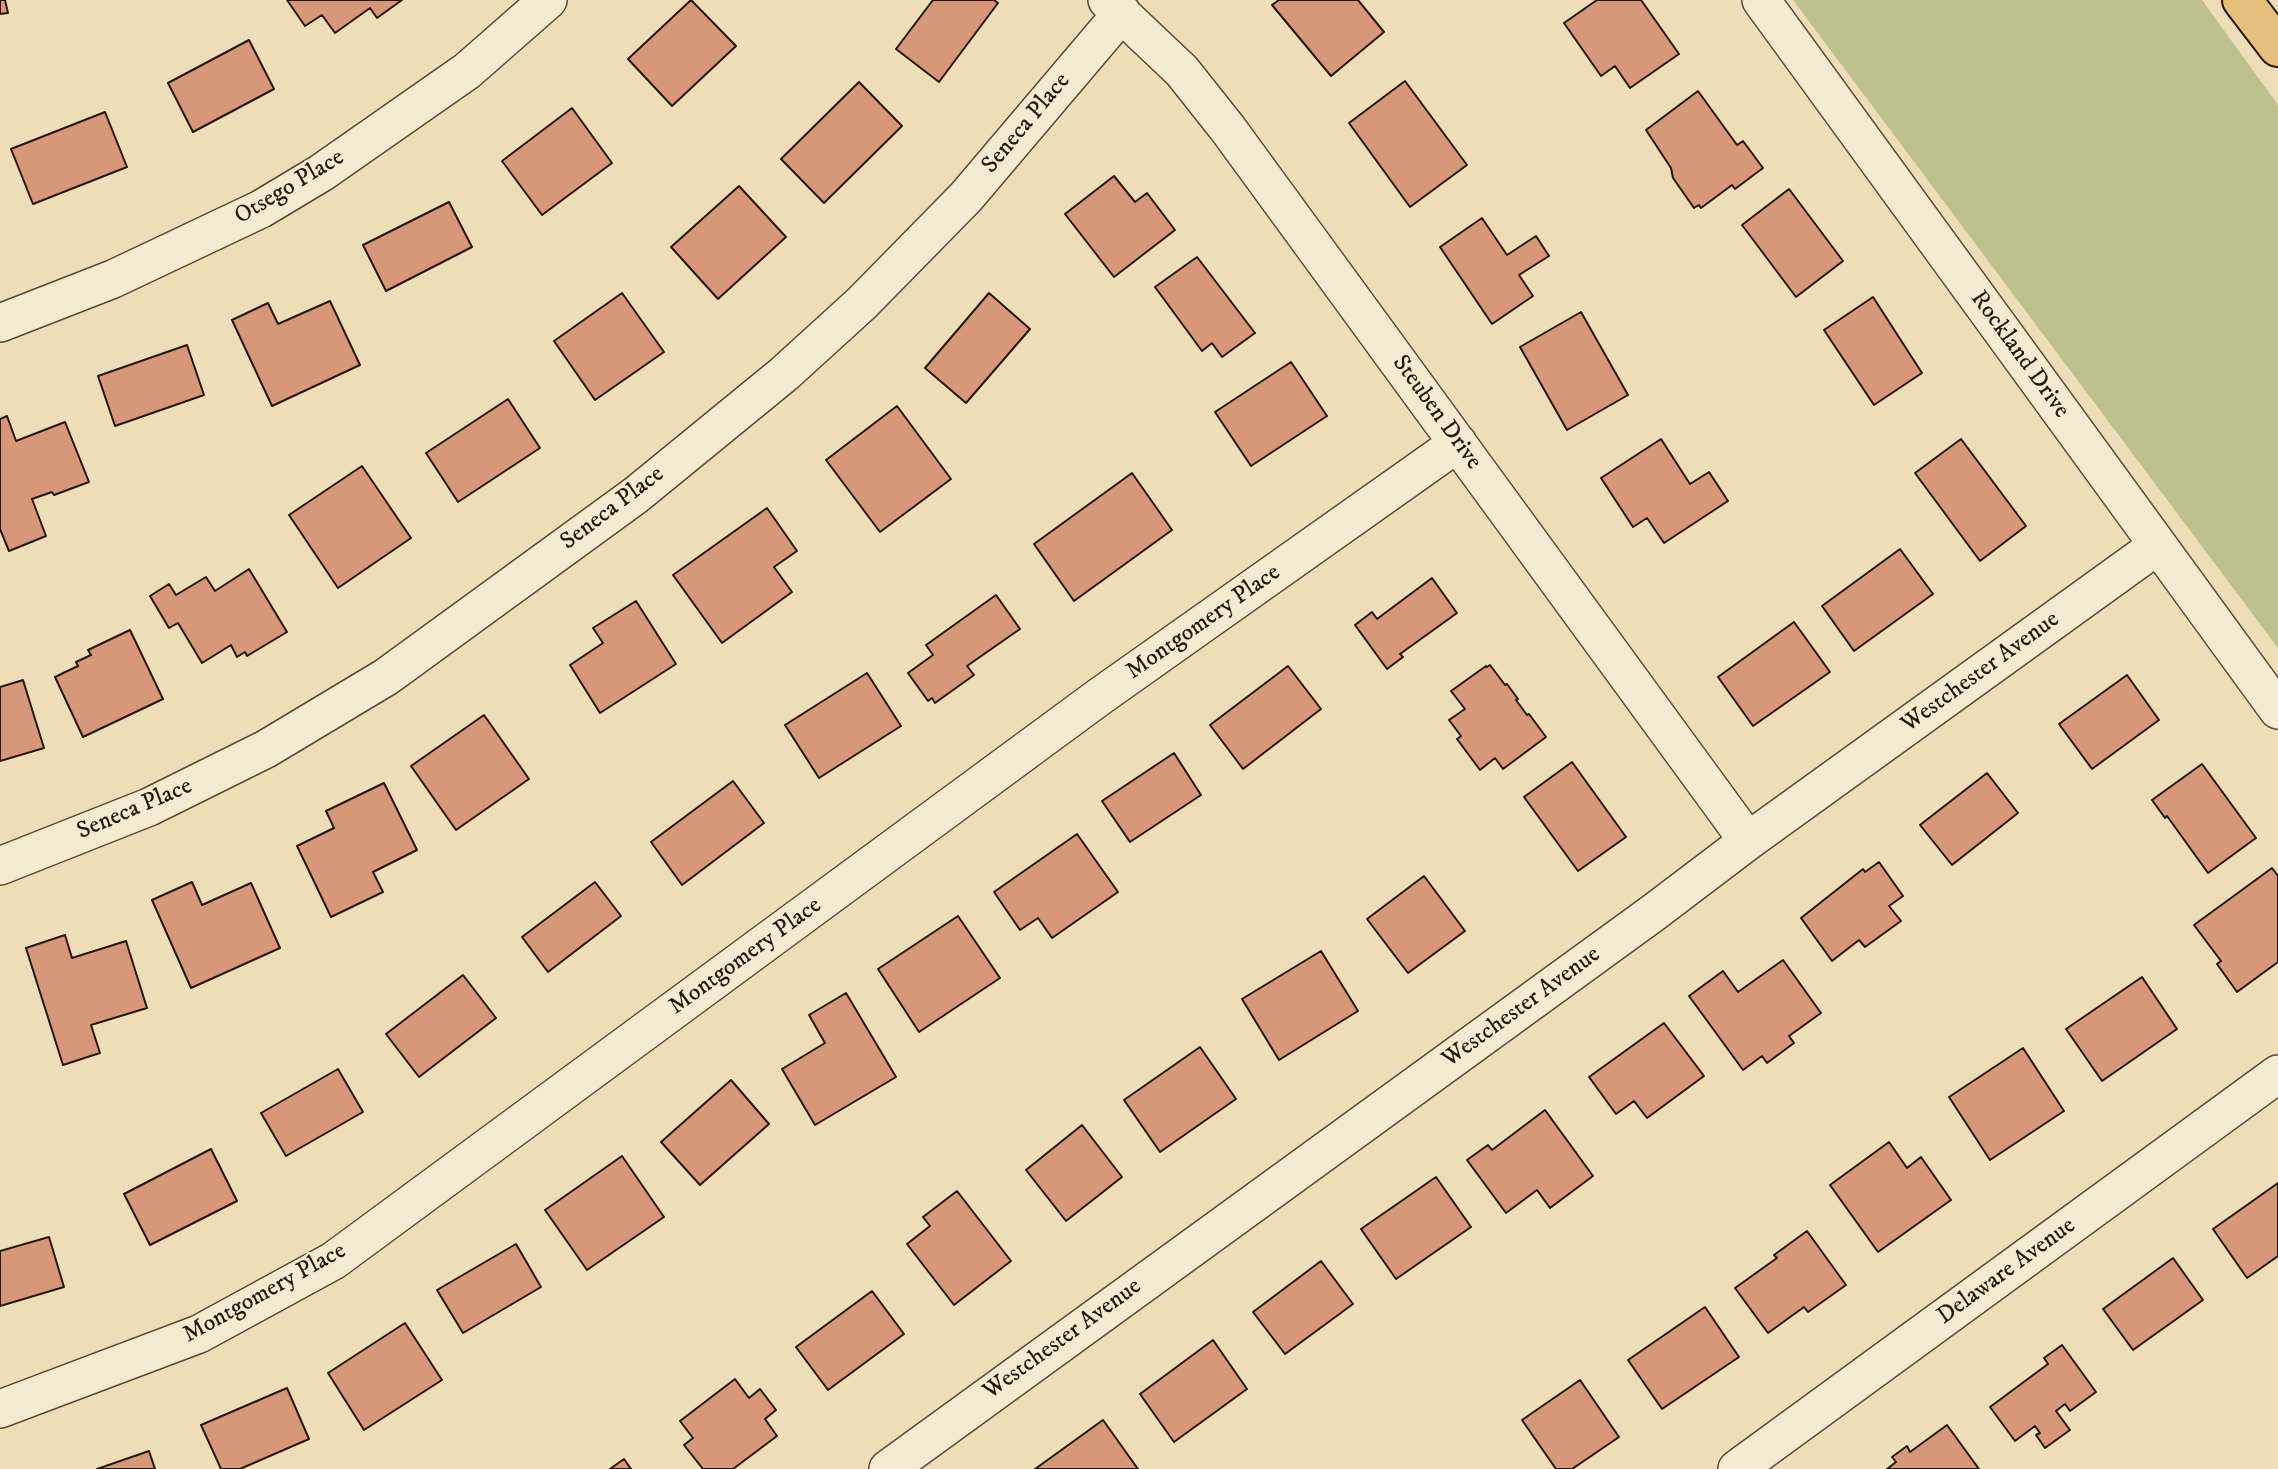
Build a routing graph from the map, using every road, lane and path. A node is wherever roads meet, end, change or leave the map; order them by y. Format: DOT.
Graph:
graph roads {
  1 [pos="548,0"];
  2 [pos="1761,0"];
  3 [pos="2242,0"];
  4 [pos="1114,7"];
  5 [pos="2278,47"];
  6 [pos="0,323"];
  7 [pos="1458,443"];
  8 [pos="2157,546"];
  9 [pos="2278,710"];
  10 [pos="1748,841"];
  11 [pos="0,866"];
  12 [pos="2278,1074"];
  13 [pos="0,1409"];
  14 [pos="888,1469"];
  15 [pos="1737,1469"];
  1 -- 6 [label="street, Otsego Place"];
  2 -- 8 [label="street, Rockland Drive"];
  3 -- 5 [label="highway"];
  4 -- 7 [label="street, Steuben Drive"];
  4 -- 11 [label="street, Seneca Place"];
  7 -- 10 [label="street, Steuben Drive"];
  7 -- 13 [label="street, Montgomery Place"];
  8 -- 9 [label="street, Rockland Drive"];
  8 -- 10 [label="street, Westchester Avenue"];
  10 -- 14 [label="street, Westchester Avenue"];
  12 -- 15 [label="street, Delaware Avenue"];
}
